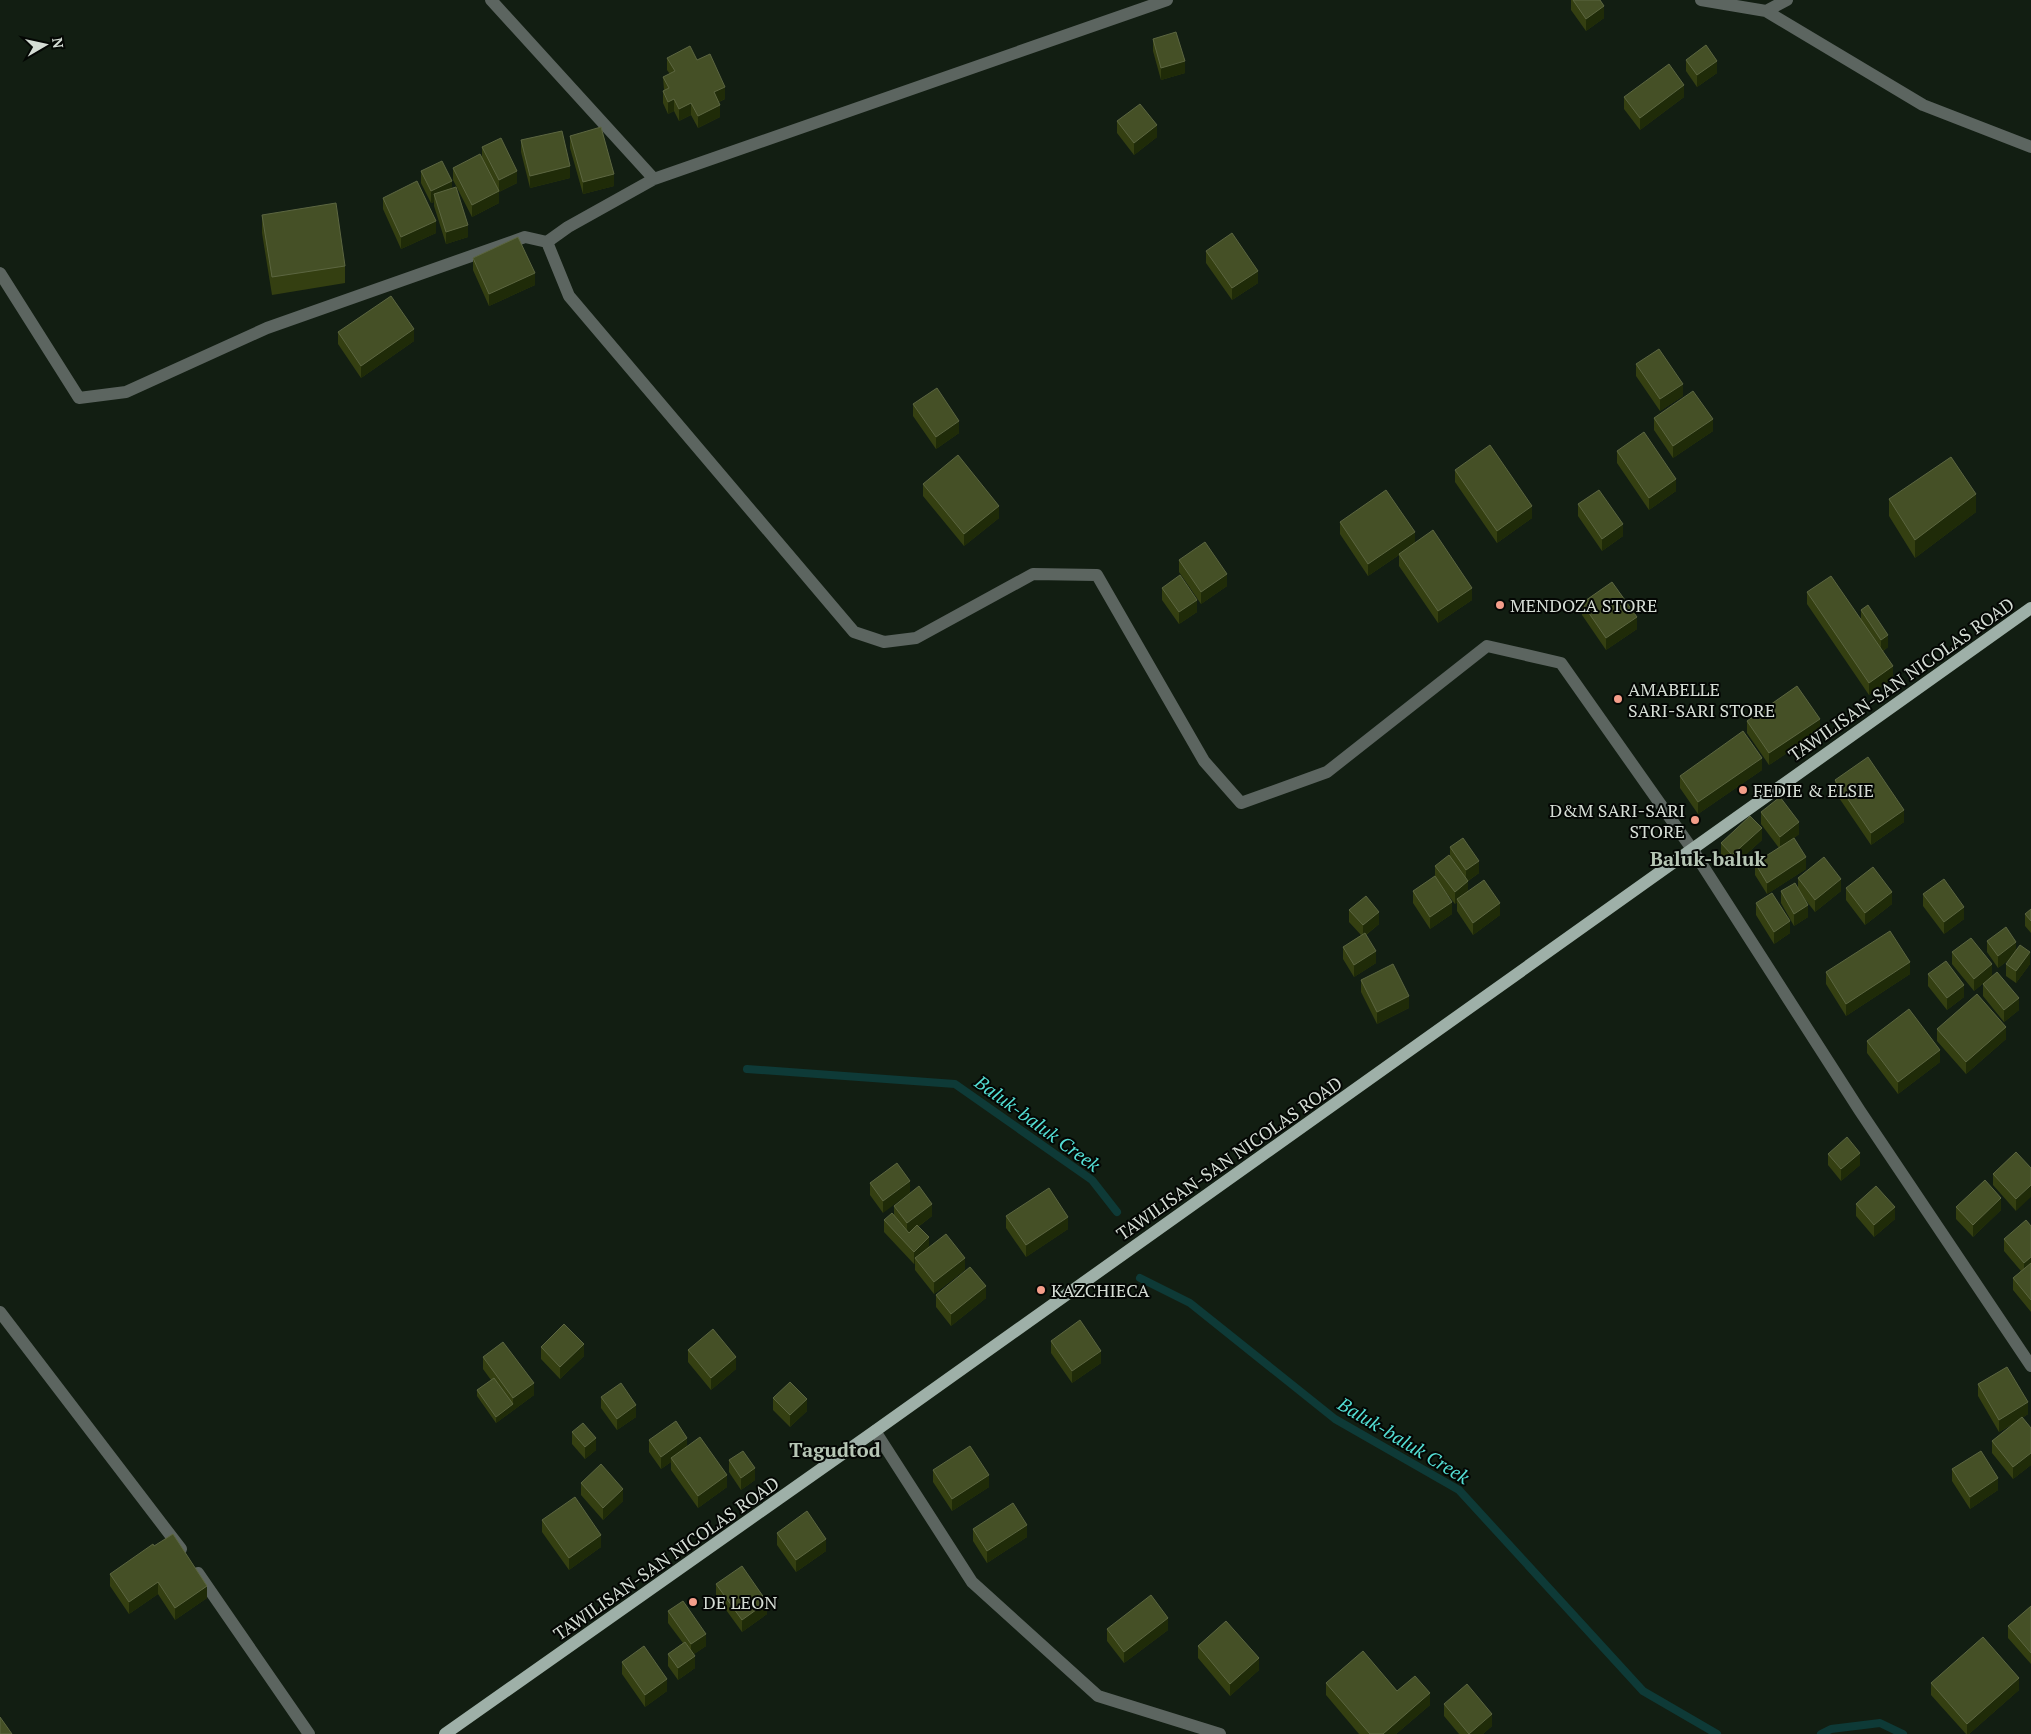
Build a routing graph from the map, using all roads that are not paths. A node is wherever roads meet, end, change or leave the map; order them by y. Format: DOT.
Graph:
graph roads {
  1 [pos="492,0"];
  2 [pos="1167,0"];
  3 [pos="1701,0"];
  4 [pos="1787,0"];
  5 [pos="1766,11"];
  6 [pos="2031,147"];
  7 [pos="654,179"];
  8 [pos="547,242"];
  9 [pos="0,273"];
  10 [pos="2031,608"];
  11 [pos="1692,849"];
  12 [pos="0,1312"];
  13 [pos="2031,1366"];
  14 [pos="875,1431"];
  15 [pos="309,1734"];
  16 [pos="445,1734"];
  17 [pos="1220,1734"];
  1 -- 7 [label="street"];
  2 -- 7 [label="street"];
  3 -- 5 [label="street"];
  4 -- 5 [label="street"];
  5 -- 6 [label="street"];
  7 -- 8 [label="street"];
  8 -- 9 [label="street"];
  8 -- 11 [label="street"];
  10 -- 11 [label="main road, TAWILISAN-SAN NICOLAS ROAD"];
  11 -- 13 [label="street"];
  11 -- 14 [label="main road, TAWILISAN-SAN NICOLAS ROAD"];
  12 -- 15 [label="street"];
  14 -- 16 [label="main road, TAWILISAN-SAN NICOLAS ROAD"];
  14 -- 17 [label="street"];
}
